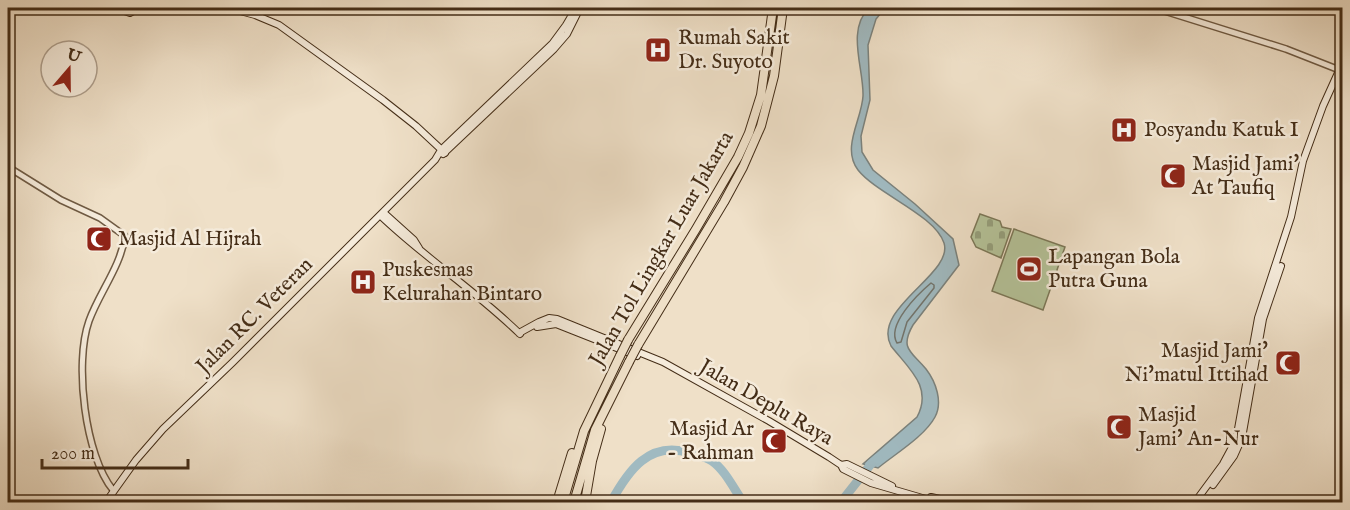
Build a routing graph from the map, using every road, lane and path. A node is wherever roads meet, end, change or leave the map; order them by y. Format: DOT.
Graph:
graph roads {
  1 [pos="116,8"];
  2 [pos="140,8"];
  3 [pos="229,8"];
  4 [pos="773,8"];
  5 [pos="783,8"];
  6 [pos="1155,8"];
  7 [pos="577,9"];
  8 [pos="1342,69"];
  9 [pos="418,127"];
  10 [pos="450,141"];
  11 [pos="443,152"];
  12 [pos="8,167"];
  13 [pos="382,214"];
  14 [pos="603,412"];
  15 [pos="584,431"];
  16 [pos="872,480"];
  17 [pos="113,490"];
  18 [pos="106,502"];
  19 [pos="557,502"];
  20 [pos="563,502"];
  21 [pos="574,502"];
  22 [pos="585,502"];
  23 [pos="936,502"];
  24 [pos="953,502"];
  25 [pos="1195,502"];
  26 [pos="1200,502"];
  1 -- 2 [label="main road"];
  3 -- 9 [label="main road"];
  4 -- 15 [label="highway, Jalan Tol Lingkar Luar Jakarta, bridge"];
  5 -- 14 [label="highway, Jalan Tol Lingkar Luar Jakarta, bridge"];
  6 -- 8 [label="street"];
  7 -- 10 [label="main road, Jalan RC. Veteran"];
  7 -- 11 [label="main road, Jalan RC. Veteran"];
  8 -- 25 [label="main road"];
  8 -- 26 [label="main road"];
  9 -- 10 [label="main road"];
  9 -- 11 [label="main road"];
  10 -- 11 [label="main road, Jalan RC. Veteran"];
  11 -- 13 [label="main road, Jalan RC. Veteran"];
  12 -- 17 [label="street"];
  13 -- 16 [label="main road, Jalan Deplu Raya"];
  13 -- 17 [label="main road, Jalan RC. Veteran"];
  14 -- 21 [label="highway, Jalan Tol Lingkar Luar Jakarta"];
  14 -- 22 [label="highway"];
  15 -- 19 [label="highway"];
  15 -- 20 [label="highway, Jalan Tol Lingkar Luar Jakarta"];
  16 -- 23 [label="main road, Jalan Deplu Raya"];
  16 -- 24 [label="main road, Jalan Deplu Raya"];
  17 -- 18 [label="main road, Jalan RC. Veteran"];
}
